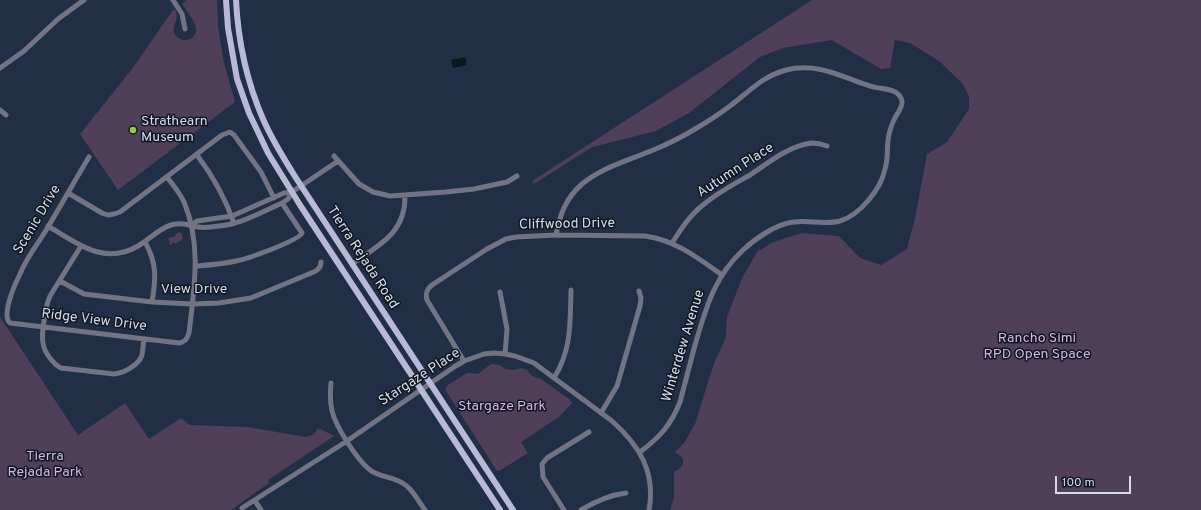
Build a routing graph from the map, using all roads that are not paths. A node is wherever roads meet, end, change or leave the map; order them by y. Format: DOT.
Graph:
graph roads {
  1 [pos="84,0"];
  2 [pos="173,0"];
  3 [pos="226,0"];
  4 [pos="236,0"];
  5 [pos="185,29"];
  6 [pos="0,68"];
  7 [pos="0,110"];
  8 [pos="6,115"];
  9 [pos="827,146"];
  10 [pos="197,155"];
  11 [pos="334,156"];
  12 [pos="89,157"];
  13 [pos="338,161"];
  14 [pos="517,176"];
  15 [pos="167,177"];
  16 [pos="301,186"];
  17 [pos="292,192"];
  18 [pos="68,193"];
  19 [pos="405,195"];
  20 [pos="274,198"];
  21 [pos="282,203"];
  22 [pos="232,216"];
  23 [pos="234,223"];
  24 [pos="192,225"];
  25 [pos="48,226"];
  26 [pos="556,235"];
  27 [pos="145,242"];
  28 [pos="672,243"];
  29 [pos="81,246"];
  30 [pos="321,262"];
  31 [pos="352,264"];
  32 [pos="196,266"];
  33 [pos="722,275"];
  34 [pos="60,281"];
  35 [pos="571,290"];
  36 [pos="639,291"];
  37 [pos="500,292"];
  38 [pos="152,302"];
  39 [pos="192,304"];
  40 [pos="8,321"];
  41 [pos="44,327"];
  42 [pos="144,339"];
  43 [pos="505,354"];
  44 [pos="464,361"];
  45 [pos="554,378"];
  46 [pos="331,383"];
  47 [pos="430,384"];
  48 [pos="421,390"];
  49 [pos="601,412"];
  50 [pos="589,432"];
  51 [pos="347,441"];
  52 [pos="640,452"];
  53 [pos="626,493"];
  54 [pos="255,501"];
  55 [pos="242,508"];
  56 [pos="261,510"];
  57 [pos="425,510"];
  58 [pos="500,510"];
  59 [pos="513,510"];
  60 [pos="564,510"];
  61 [pos="581,510"];
  62 [pos="649,510"];
  1 -- 6 [label="street"];
  2 -- 5 [label="street"];
  3 -- 17 [label="main road, Tierra Rejada Road"];
  4 -- 16 [label="main road, Tierra Rejada Road"];
  7 -- 8 [label="street"];
  9 -- 28 [label="street, Autumn Place"];
  10 -- 15 [label="street"];
  10 -- 20 [label="street"];
  10 -- 22 [label="street"];
  11 -- 13 [label="street"];
  12 -- 18 [label="street, Scenic Drive"];
  13 -- 16 [label="street"];
  13 -- 19 [label="street"];
  14 -- 19 [label="street"];
  15 -- 18 [label="street"];
  15 -- 24 [label="street"];
  16 -- 17 [label="street"];
  16 -- 31 [label="main road, Tierra Rejada Road"];
  17 -- 20 [label="street"];
  17 -- 21 [label="street"];
  17 -- 48 [label="main road, Tierra Rejada Road"];
  18 -- 25 [label="street, Scenic Drive"];
  19 -- 31 [label="street"];
  20 -- 22 [label="street"];
  21 -- 23 [label="street"];
  21 -- 32 [label="street"];
  22 -- 23 [label="street"];
  22 -- 24 [label="street"];
  23 -- 24 [label="street"];
  24 -- 27 [label="street"];
  24 -- 32 [label="street"];
  25 -- 29 [label="street"];
  25 -- 40 [label="street, Scenic Drive"];
  26 -- 28 [label="street, Cliffwood Drive"];
  26 -- 33 [label="street, Winterdew Avenue"];
  26 -- 44 [label="street, Cliffwood Drive"];
  27 -- 29 [label="street"];
  27 -- 38 [label="street"];
  28 -- 33 [label="street, Cliffwood Drive"];
  29 -- 34 [label="street"];
  30 -- 39 [label="street, View Drive"];
  31 -- 47 [label="main road, Tierra Rejada Road"];
  32 -- 39 [label="street"];
  33 -- 52 [label="street, Winterdew Avenue"];
  34 -- 38 [label="street, View Drive"];
  34 -- 41 [label="street"];
  35 -- 45 [label="street"];
  36 -- 49 [label="street"];
  37 -- 43 [label="street"];
  38 -- 39 [label="street, View Drive"];
  39 -- 42 [label="street, Ridge View Drive"];
  40 -- 41 [label="street, Ridge View Drive"];
  41 -- 42 [label="street, Ridge View Drive"];
  41 -- 42 [label="street"];
  43 -- 44 [label="street, Stargaze Place"];
  43 -- 45 [label="street, Stargaze Place"];
  44 -- 47 [label="street, Stargaze Place"];
  45 -- 49 [label="street, Stargaze Place"];
  46 -- 51 [label="street"];
  47 -- 48 [label="street, Stargaze Place"];
  47 -- 59 [label="main road, Tierra Rejada Road"];
  48 -- 51 [label="street, Stargaze Place"];
  48 -- 58 [label="main road, Tierra Rejada Road"];
  49 -- 52 [label="street, Stargaze Place"];
  50 -- 60 [label="street"];
  51 -- 54 [label="street, Stargaze Place"];
  51 -- 57 [label="street"];
  52 -- 62 [label="street, Stargaze Place"];
  53 -- 61 [label="street"];
  54 -- 55 [label="street, Stargaze Place"];
  54 -- 56 [label="street"];
}
